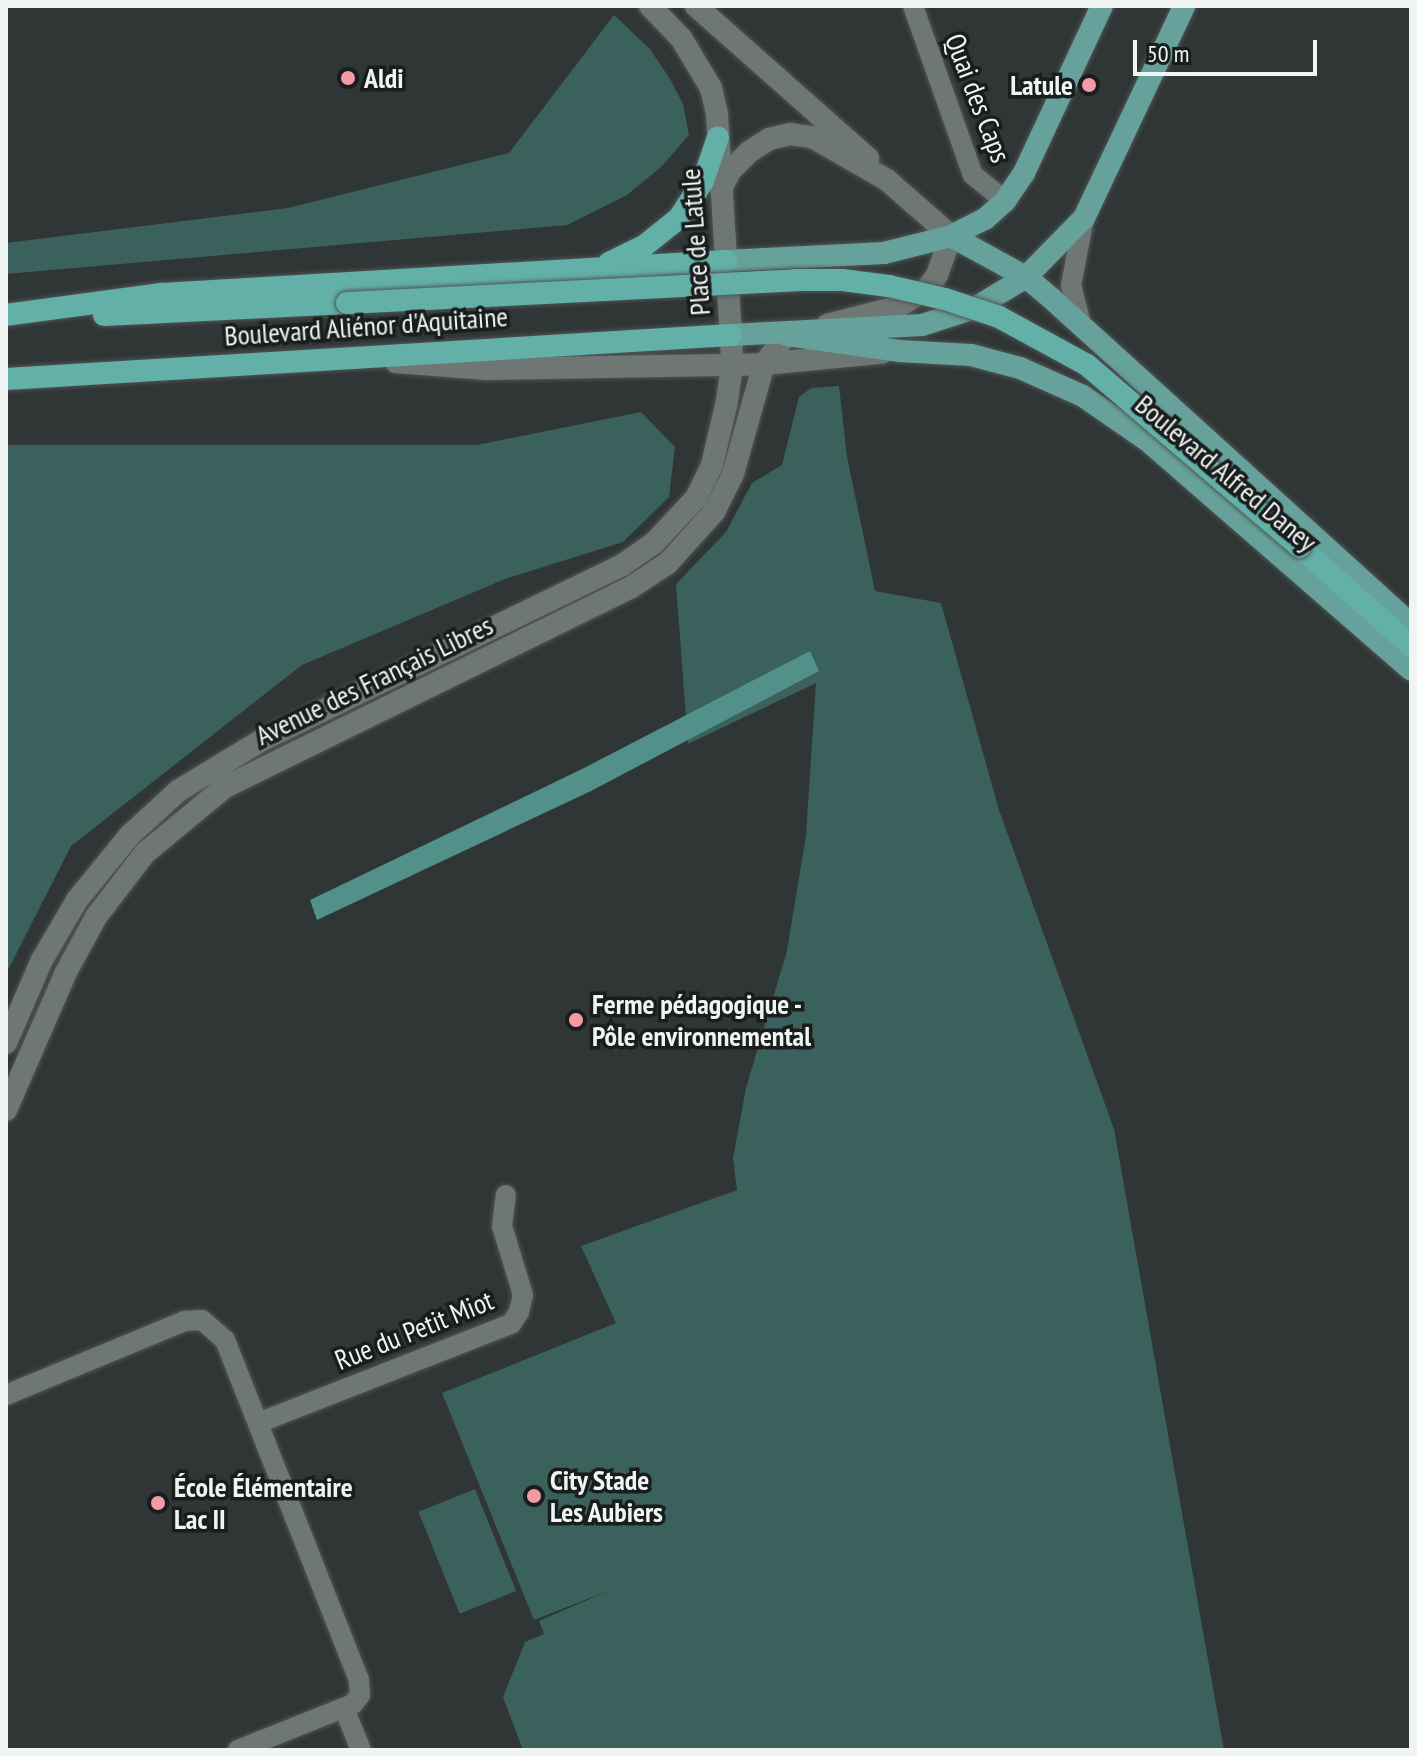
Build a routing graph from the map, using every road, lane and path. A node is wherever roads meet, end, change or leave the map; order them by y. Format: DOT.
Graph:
graph roads {
  1 [pos="650,6"];
  2 [pos="696,6"];
  3 [pos="913,6"];
  4 [pos="1102,6"];
  5 [pos="1184,6"];
  6 [pos="718,137"];
  7 [pos="887,180"];
  8 [pos="721,189"];
  9 [pos="1005,201"];
  10 [pos="1084,218"];
  11 [pos="951,236"];
  12 [pos="726,261"];
  13 [pos="599,267"];
  14 [pos="1026,277"];
  15 [pos="6,316"];
  16 [pos="1081,324"];
  17 [pos="731,335"];
  18 [pos="787,335"];
  19 [pos="899,351"];
  20 [pos="981,358"];
  21 [pos="351,359"];
  22 [pos="732,364"];
  23 [pos="764,364"];
  24 [pos="6,379"];
  25 [pos="1411,625"];
  26 [pos="1411,646"];
  27 [pos="1411,670"];
  28 [pos="6,1043"];
  29 [pos="6,1110"];
  30 [pos="506,1195"];
  31 [pos="6,1395"];
  32 [pos="258,1423"];
  33 [pos="344,1708"];
  34 [pos="238,1750"];
  35 [pos="361,1750"];
  1 -- 6 [label="street"];
  2 -- 7 [label="street"];
  3 -- 9 [label="street, Quai des Caps"];
  4 -- 9 [label="main road"];
  5 -- 10 [label="main road, Place de Latule"];
  6 -- 8 [label="street, Place de Latule"];
  6 -- 13 [label="highway"];
  7 -- 8 [label="street"];
  7 -- 11 [label="street"];
  8 -- 12 [label="street, Place de Latule"];
  9 -- 11 [label="main road"];
  10 -- 14 [label="main road, Place de Latule"];
  10 -- 16 [label="street"];
  11 -- 12 [label="main road"];
  11 -- 14 [label="main road"];
  11 -- 18 [label="street"];
  12 -- 13 [label="highway, Boulevard Aliénor d'Aquitaine"];
  12 -- 17 [label="street, Place de Latule"];
  13 -- 15 [label="highway, Boulevard Aliénor d'Aquitaine"];
  14 -- 16 [label="main road"];
  14 -- 18 [label="main road, Place de Latule"];
  15 -- 26 [label="highway, bridge"];
  16 -- 25 [label="main road, Boulevard Alfred Daney"];
  17 -- 18 [label="main road, Place de Latule"];
  17 -- 21 [label="highway, Boulevard Aliénor d'Aquitaine"];
  17 -- 22 [label="street, Avenue des Français Libres"];
  18 -- 19 [label="main road, Place de Latule"];
  18 -- 23 [label="street, Avenue des Français Libres"];
  19 -- 20 [label="main road, Place de Latule"];
  19 -- 23 [label="street"];
  20 -- 27 [label="main road, Boulevard Alfred Daney"];
  21 -- 22 [label="street"];
  21 -- 24 [label="highway, Boulevard Aliénor d'Aquitaine"];
  22 -- 23 [label="street"];
  22 -- 28 [label="street, Avenue des Français Libres"];
  23 -- 29 [label="street, Avenue des Français Libres"];
  30 -- 32 [label="street, Rue du Petit Miot"];
  31 -- 32 [label="street"];
  32 -- 33 [label="street"];
  33 -- 34 [label="street"];
  33 -- 35 [label="street"];
}
